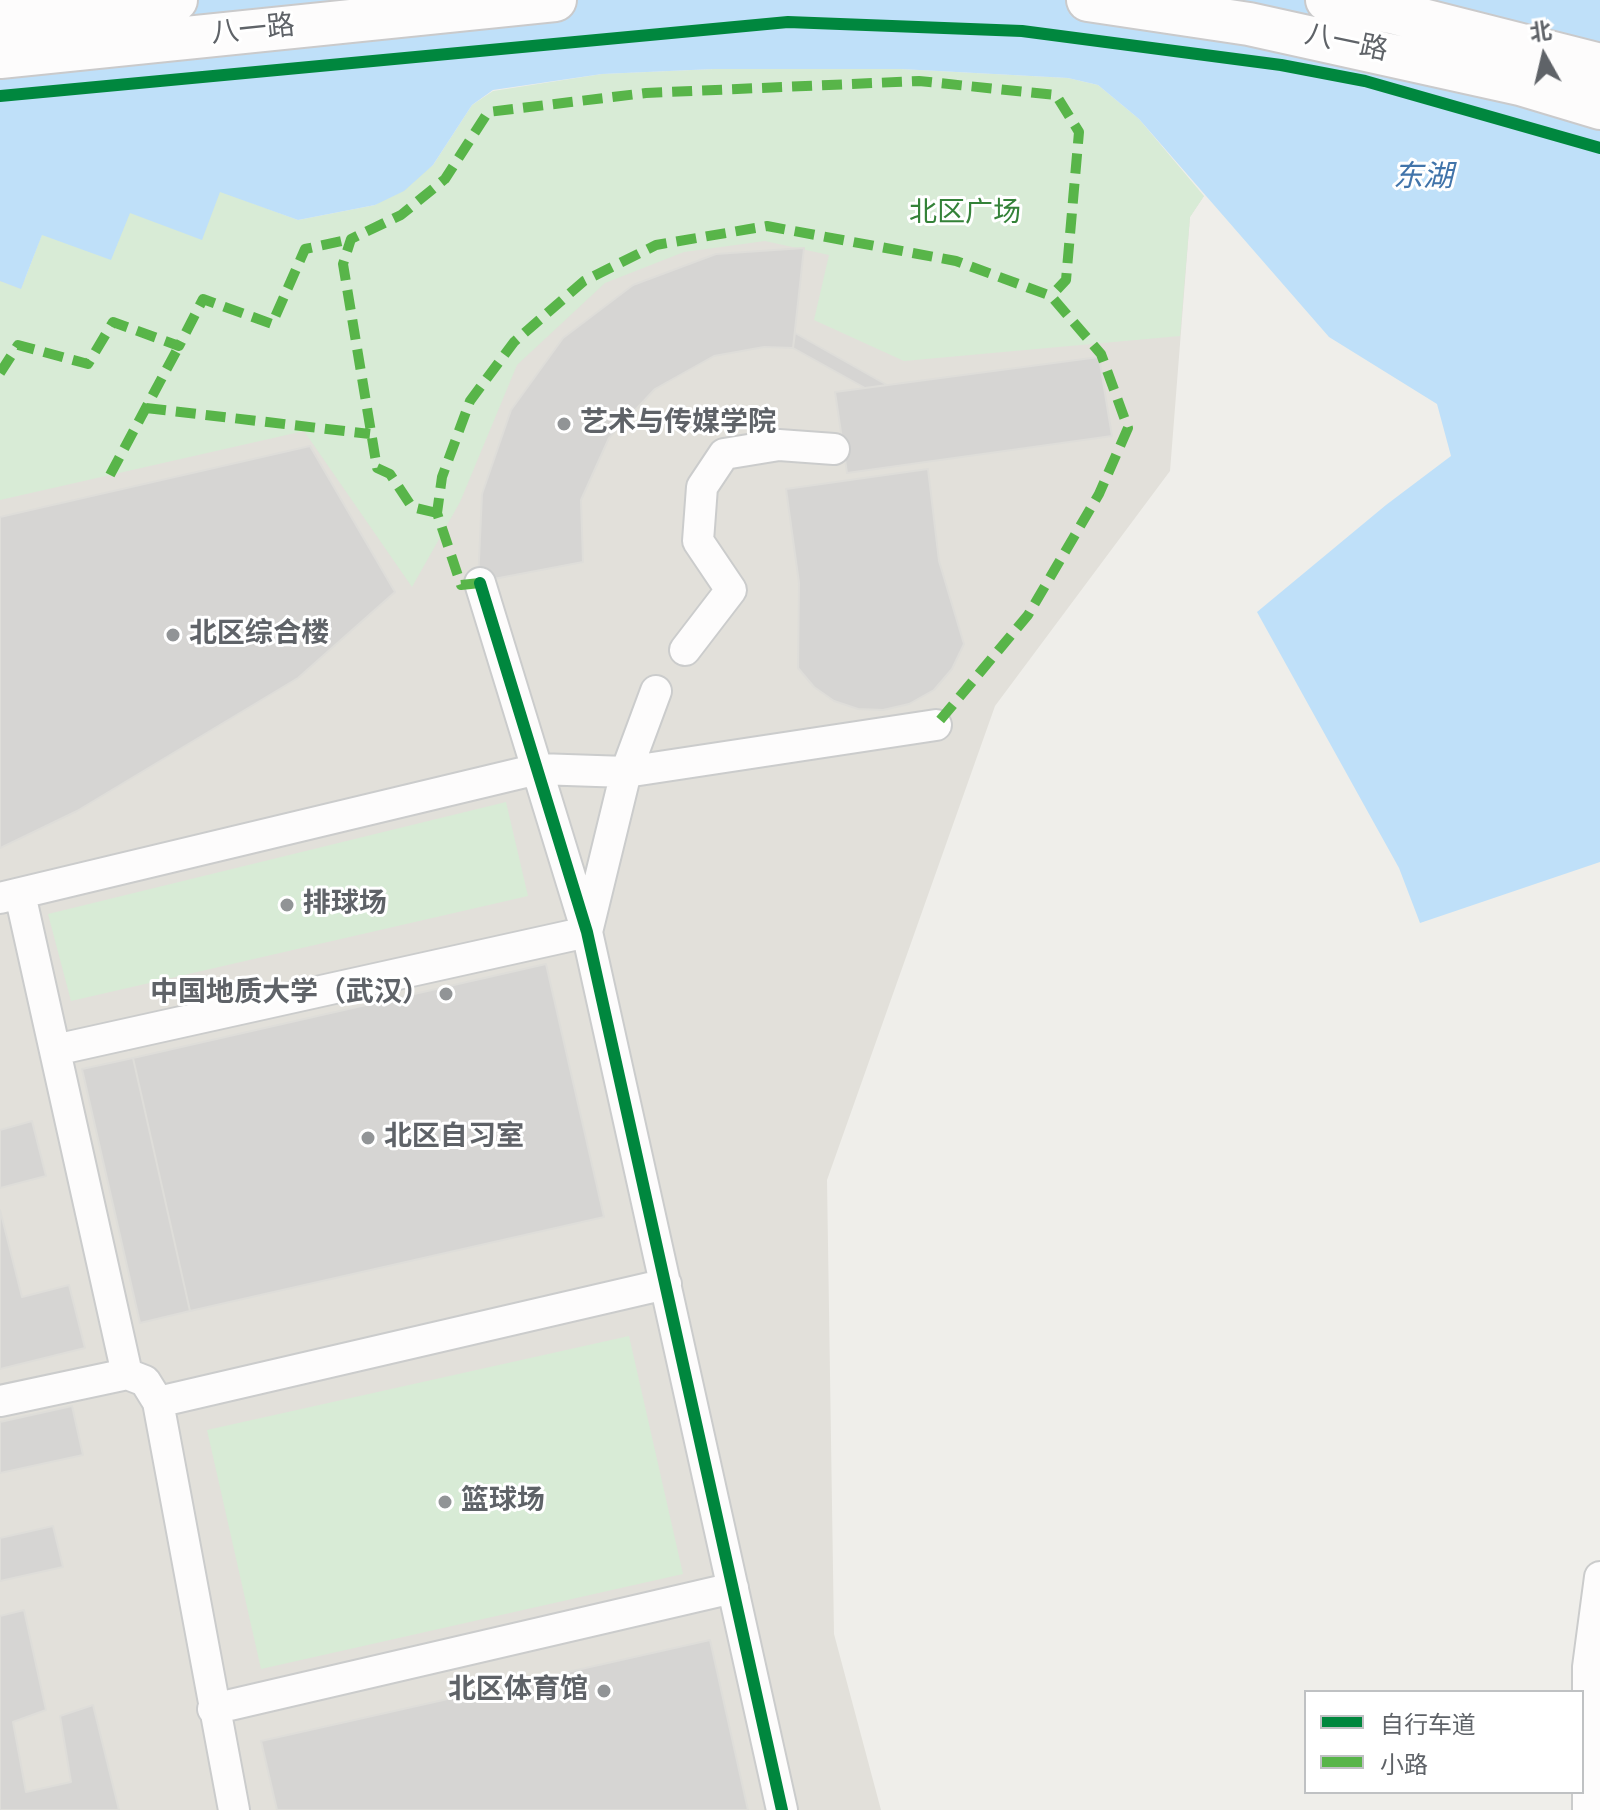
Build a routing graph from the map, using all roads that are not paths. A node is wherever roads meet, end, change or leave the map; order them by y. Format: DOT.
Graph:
graph roads {
  1 [pos="176,0"];
  2 [pos="555,0"];
  3 [pos="1088,0"];
  4 [pos="1327,0"];
  5 [pos="0,19"];
  6 [pos="0,57"];
  7 [pos="1600,65"];
  8 [pos="1600,108"];
  9 [pos="834,449"];
  10 [pos="480,583"];
  11 [pos="685,650"];
  12 [pos="656,691"];
  13 [pos="936,725"];
  14 [pos="538,769"];
  15 [pos="626,772"];
  16 [pos="10,896"];
  17 [pos="587,932"];
  18 [pos="55,1050"];
  19 [pos="666,1284"];
  20 [pos="127,1374"];
  21 [pos="0,1401"];
  22 [pos="158,1402"];
  23 [pos="1600,1577"];
  24 [pos="733,1588"];
  25 [pos="213,1709"];
  26 [pos="234,1810"];
  27 [pos="782,1810"];
  28 [pos="1588,1810"];
  1 -- 5 [label="main road, 八一路"];
  2 -- 6 [label="main road, 八一路"];
  3 -- 8 [label="main road, 八一路"];
  4 -- 7 [label="main road, 八一路"];
  9 -- 11 [label="street"];
  10 -- 14 [label="street"];
  12 -- 15 [label="street"];
  13 -- 15 [label="street"];
  14 -- 15 [label="street"];
  14 -- 16 [label="street"];
  14 -- 17 [label="street"];
  15 -- 17 [label="street"];
  16 -- 18 [label="street"];
  17 -- 18 [label="street"];
  17 -- 19 [label="street"];
  18 -- 20 [label="street"];
  19 -- 22 [label="street"];
  19 -- 24 [label="street"];
  20 -- 21 [label="street"];
  20 -- 22 [label="street"];
  22 -- 25 [label="street"];
  23 -- 28 [label="street"];
  24 -- 25 [label="street"];
  24 -- 27 [label="street"];
  25 -- 26 [label="street"];
}
